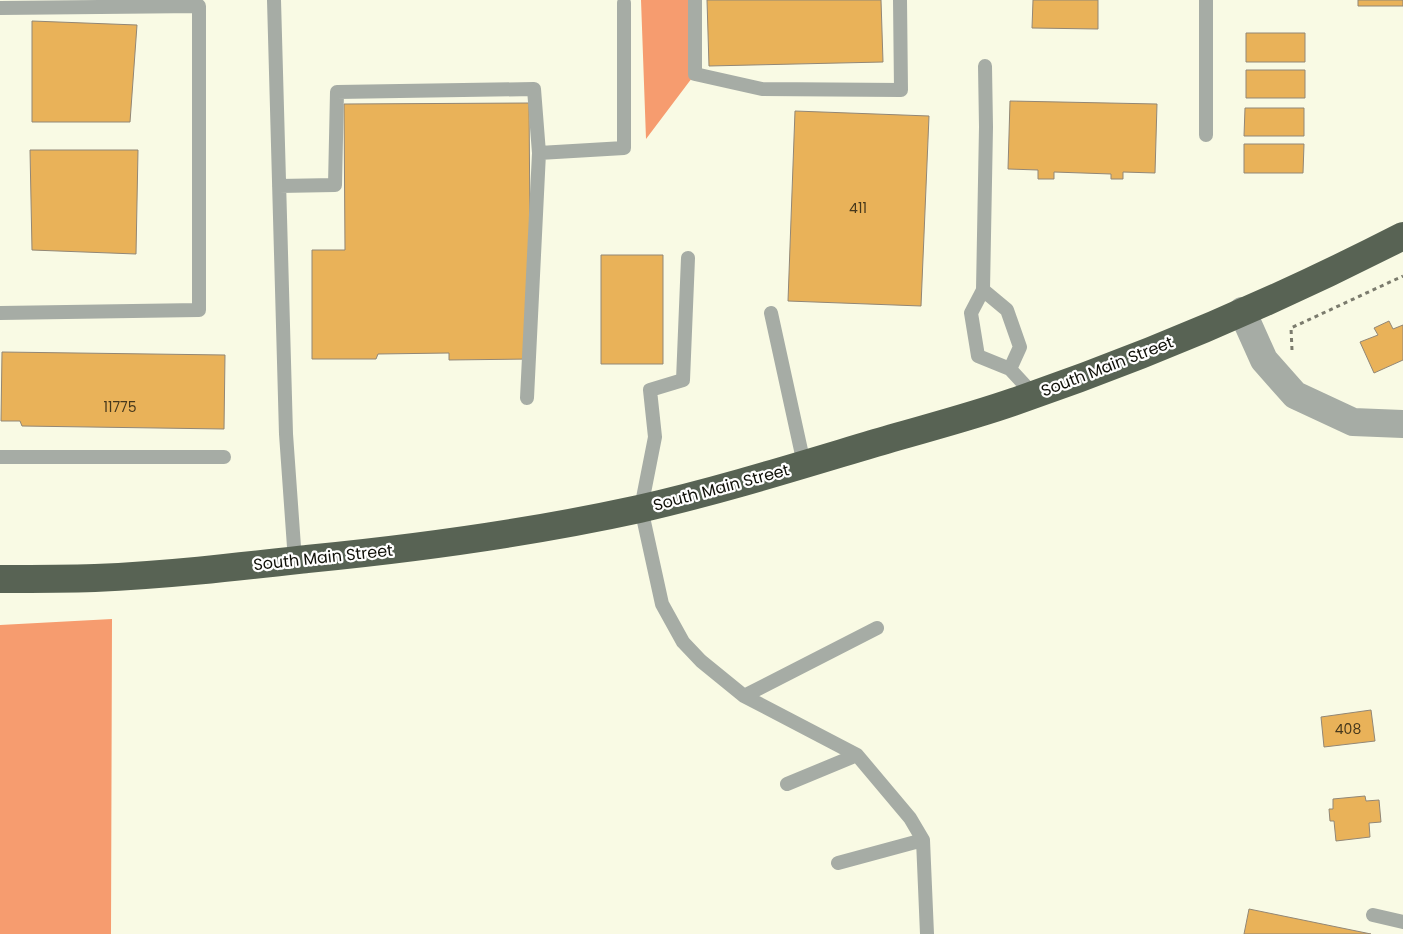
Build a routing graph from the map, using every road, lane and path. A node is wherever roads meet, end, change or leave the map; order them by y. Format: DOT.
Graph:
graph roads {
  1 [pos="274,0"];
  2 [pos="695,0"];
  3 [pos="900,0"];
  4 [pos="1206,0"];
  5 [pos="624,3"];
  6 [pos="0,8"];
  7 [pos="985,66"];
  8 [pos="1206,135"];
  9 [pos="539,153"];
  10 [pos="279,186"];
  11 [pos="1403,236"];
  12 [pos="688,258"];
  13 [pos="1403,276"];
  14 [pos="984,290"];
  15 [pos="1242,311"];
  16 [pos="0,313"];
  17 [pos="771,313"];
  18 [pos="1292,358"];
  19 [pos="1010,369"];
  20 [pos="1033,394"];
  21 [pos="527,398"];
  22 [pos="1403,424"];
  23 [pos="0,457"];
  24 [pos="224,457"];
  25 [pos="804,464"];
  26 [pos="641,508"];
  27 [pos="295,561"];
  28 [pos="0,579"];
  29 [pos="877,628"];
  30 [pos="744,696"];
  31 [pos="857,755"];
  32 [pos="787,784"];
  33 [pos="923,840"];
  34 [pos="838,863"];
  35 [pos="1373,915"];
  36 [pos="1403,922"];
  37 [pos="927,934"];
  1 -- 10 [label="lane"];
  2 -- 3 [label="lane"];
  4 -- 8 [label="lane"];
  5 -- 9 [label="lane"];
  6 -- 16 [label="lane"];
  7 -- 14 [label="lane"];
  9 -- 10 [label="lane"];
  9 -- 21 [label="lane"];
  10 -- 27 [label="lane"];
  11 -- 15 [label="highway, South Main Street"];
  12 -- 26 [label="lane"];
  13 -- 18 [label="path"];
  14 -- 19 [label="lane"];
  14 -- 19 [label="lane"];
  15 -- 20 [label="highway, South Main Street"];
  15 -- 22 [label="street"];
  17 -- 25 [label="lane"];
  19 -- 20 [label="lane"];
  20 -- 25 [label="highway, South Main Street"];
  23 -- 24 [label="lane"];
  25 -- 26 [label="highway, South Main Street"];
  26 -- 27 [label="highway, South Main Street"];
  26 -- 30 [label="lane"];
  27 -- 28 [label="highway, South Main Street"];
  29 -- 30 [label="lane"];
  30 -- 31 [label="lane"];
  31 -- 32 [label="lane"];
  31 -- 33 [label="lane"];
  33 -- 34 [label="lane"];
  33 -- 37 [label="lane"];
  35 -- 36 [label="lane"];
}
